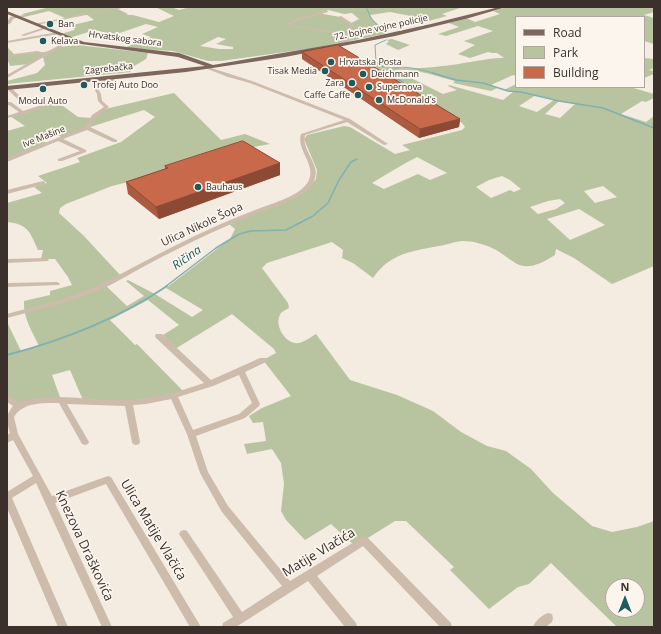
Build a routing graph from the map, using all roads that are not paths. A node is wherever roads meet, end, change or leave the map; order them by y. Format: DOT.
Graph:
graph roads {
  1 [pos="124,7"];
  2 [pos="499,7"];
  3 [pos="504,7"];
  4 [pos="646,7"];
  5 [pos="654,10"];
  6 [pos="327,11"];
  7 [pos="7,12"];
  8 [pos="18,16"];
  9 [pos="340,17"];
  10 [pos="9,18"];
  11 [pos="7,24"];
  12 [pos="36,24"];
  13 [pos="46,28"];
  14 [pos="58,33"];
  15 [pos="349,34"];
  16 [pos="7,38"];
  17 [pos="73,39"];
  18 [pos="7,42"];
  19 [pos="341,44"];
  20 [pos="174,54"];
  21 [pos="46,55"];
  22 [pos="7,56"];
  23 [pos="192,61"];
  24 [pos="226,64"];
  25 [pos="207,66"];
  26 [pos="189,68"];
  27 [pos="223,70"];
  28 [pos="7,77"];
  29 [pos="114,78"];
  30 [pos="244,79"];
  31 [pos="7,87"];
  32 [pos="44,99"];
  33 [pos="62,100"];
  34 [pos="7,104"];
  35 [pos="23,113"];
  36 [pos="333,114"];
  37 [pos="9,116"];
  38 [pos="348,120"];
  39 [pos="336,123"];
  40 [pos="87,128"];
  41 [pos="60,140"];
  42 [pos="115,141"];
  43 [pos="386,144"];
  44 [pos="7,160"];
  45 [pos="60,160"];
  46 [pos="43,183"];
  47 [pos="7,192"];
  48 [pos="46,260"];
  49 [pos="7,261"];
  50 [pos="57,284"];
  51 [pos="7,285"];
  52 [pos="7,316"];
  53 [pos="159,336"];
  54 [pos="264,360"];
  55 [pos="241,370"];
  56 [pos="210,384"];
  57 [pos="173,396"];
  58 [pos="7,398"];
  59 [pos="61,400"];
  60 [pos="128,403"];
  61 [pos="20,406"];
  62 [pos="191,434"];
  63 [pos="10,437"];
  64 [pos="85,442"];
  65 [pos="136,442"];
  66 [pos="38,477"];
  67 [pos="50,501"];
  68 [pos="184,534"];
  69 [pos="310,575"];
  70 [pos="289,587"];
  71 [pos="240,618"];
  72 [pos="548,618"];
  73 [pos="62,627"];
  74 [pos="107,627"];
  75 [pos="196,627"];
  76 [pos="227,627"];
  77 [pos="352,627"];
  78 [pos="447,627"];
  79 [pos="538,627"];
  1 -- 12 [label="street"];
  2 -- 19 [label="main road, 72. bojne vojne policije"];
  3 -- 24 [label="main road, 72. bojne vojne policije"];
  4 -- 5 [label="street"];
  6 -- 15 [label="street"];
  7 -- 8 [label="main road, Hrvatskog sabora"];
  8 -- 10 [label="street"];
  8 -- 12 [label="main road, Hrvatskog sabora"];
  9 -- 15 [label="street"];
  10 -- 11 [label="street"];
  12 -- 13 [label="main road, Hrvatskog sabora"];
  13 -- 14 [label="main road, Hrvatskog sabora"];
  13 -- 16 [label="street"];
  14 -- 17 [label="main road, Hrvatskog sabora"];
  14 -- 18 [label="street"];
  15 -- 19 [label="street"];
  17 -- 20 [label="main road, Hrvatskog sabora"];
  17 -- 21 [label="street"];
  19 -- 24 [label="main road, 72. bojne vojne policije"];
  20 -- 23 [label="main road, Hrvatskog sabora"];
  20 -- 25 [label="main road, Hrvatskog sabora"];
  21 -- 22 [label="street"];
  21 -- 28 [label="street"];
  23 -- 25 [label="main road, Hrvatskog sabora"];
  23 -- 26 [label="main road"];
  24 -- 25 [label="main road, 72. bojne vojne policije"];
  24 -- 25 [label="main road"];
  24 -- 27 [label="main road"];
  25 -- 26 [label="main road, Zagrebačka"];
  25 -- 26 [label="main road"];
  25 -- 27 [label="street"];
  25 -- 30 [label="street"];
  26 -- 29 [label="main road, Zagrebačka"];
  26 -- 31 [label="main road, Zagrebačka"];
  27 -- 30 [label="street"];
  29 -- 31 [label="main road, Zagrebačka"];
  29 -- 40 [label="street"];
  30 -- 36 [label="street"];
  31 -- 32 [label="street"];
  33 -- 35 [label="street"];
  34 -- 35 [label="street"];
  35 -- 37 [label="street"];
  36 -- 38 [label="street"];
  36 -- 39 [label="street"];
  38 -- 39 [label="street, Ulica Nikole Šopa"];
  38 -- 43 [label="street"];
  39 -- 52 [label="street, Ulica Nikole Šopa"];
  40 -- 41 [label="street, Ive Mašine"];
  40 -- 42 [label="street"];
  41 -- 44 [label="street, Ive Mašine"];
  41 -- 45 [label="street"];
  46 -- 47 [label="street"];
  48 -- 49 [label="street"];
  50 -- 51 [label="street"];
  53 -- 56 [label="street"];
  54 -- 55 [label="street"];
  55 -- 56 [label="street"];
  55 -- 62 [label="street"];
  56 -- 57 [label="street"];
  57 -- 60 [label="street"];
  57 -- 62 [label="street"];
  58 -- 61 [label="street"];
  59 -- 60 [label="street"];
  59 -- 61 [label="street"];
  59 -- 64 [label="street"];
  60 -- 65 [label="street"];
  61 -- 63 [label="street"];
  62 -- 70 [label="street"];
  63 -- 66 [label="street, Knezova Draškovića"];
  66 -- 67 [label="street, Knezova Draškovića"];
  66 -- 73 [label="street"];
  67 -- 74 [label="street, Knezova Draškovića"];
  67 -- 75 [label="street, Ulica Matije Vlačića"];
  68 -- 71 [label="street"];
  69 -- 70 [label="street, Matije Vlačića"];
  69 -- 77 [label="street"];
  69 -- 78 [label="street, Matije Vlačića"];
  70 -- 71 [label="street, Matije Vlačića"];
  71 -- 76 [label="street, Matije Vlačića"];
  72 -- 79 [label="street"];
}
